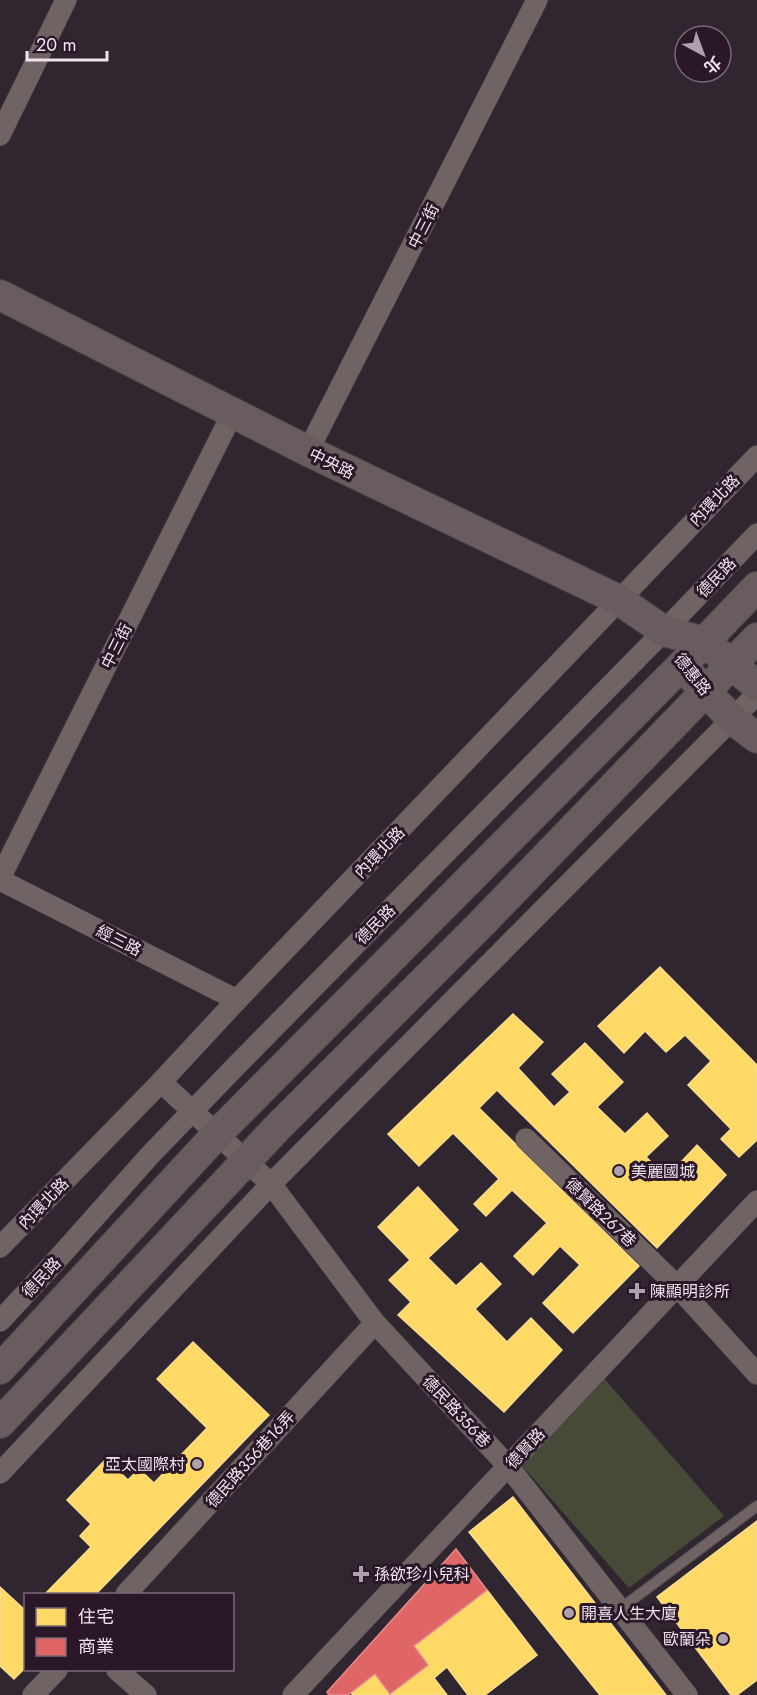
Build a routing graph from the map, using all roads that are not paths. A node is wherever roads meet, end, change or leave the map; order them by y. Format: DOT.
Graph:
graph roads {
  1 [pos="66,0"];
  2 [pos="537,0"];
  3 [pos="0,135"];
  4 [pos="0,295"];
  5 [pos="232,414"];
  6 [pos="308,451"];
  7 [pos="757,456"];
  8 [pos="757,534"];
  9 [pos="757,587"];
  10 [pos="619,600"];
  11 [pos="664,631"];
  12 [pos="757,638"];
  13 [pos="705,642"];
  14 [pos="733,664"];
  15 [pos="682,665"];
  16 [pos="757,686"];
  17 [pos="705,691"];
  18 [pos="757,694"];
  19 [pos="734,720"];
  20 [pos="757,738"];
  21 [pos="0,879"];
  22 [pos="237,1000"];
  23 [pos="161,1082"];
  24 [pos="193,1110"];
  25 [pos="218,1133"];
  26 [pos="526,1139"];
  27 [pos="246,1160"];
  28 [pos="271,1184"];
  29 [pos="757,1201"];
  30 [pos="0,1247"];
  31 [pos="677,1286"];
  32 [pos="0,1321"];
  33 [pos="375,1323"];
  34 [pos="0,1369"];
  35 [pos="757,1374"];
  36 [pos="0,1423"];
  37 [pos="508,1466"];
  38 [pos="0,1473"];
  39 [pos="757,1506"];
  40 [pos="127,1593"];
  41 [pos="620,1609"];
  42 [pos="56,1671"];
  43 [pos="118,1671"];
  44 [pos="33,1695"];
  45 [pos="146,1695"];
  46 [pos="293,1695"];
  47 [pos="687,1695"];
  1 -- 3 [label="street"];
  2 -- 6 [label="street, 中三街"];
  4 -- 5 [label="street, 中央路"];
  5 -- 6 [label="street, 中央路"];
  5 -- 21 [label="street, 中三街"];
  6 -- 10 [label="street, 中央路"];
  7 -- 10 [label="street, 內環北路"];
  8 -- 11 [label="street, 德民路"];
  9 -- 13 [label="street, 德民路"];
  10 -- 11 [label="street, 中央路"];
  10 -- 22 [label="street, 內環北路"];
  11 -- 13 [label="street, 德惠路"];
  11 -- 15 [label="street, 德惠路"];
  11 -- 24 [label="street, 德民路"];
  12 -- 14 [label="street"];
  13 -- 14 [label="street, 德惠路"];
  13 -- 15 [label="street, 德民路"];
  14 -- 16 [label="street, 德惠路"];
  14 -- 17 [label="street"];
  15 -- 17 [label="street, 德惠路"];
  15 -- 25 [label="street, 德民路"];
  17 -- 19 [label="street, 德惠路"];
  17 -- 27 [label="street"];
  18 -- 19 [label="street"];
  19 -- 20 [label="street, 德惠路"];
  19 -- 28 [label="street"];
  21 -- 22 [label="street, 經三路"];
  22 -- 23 [label="street, 內環北路"];
  23 -- 24 [label="street, 德民路356巷"];
  23 -- 30 [label="street, 內環北路"];
  24 -- 25 [label="street, 德民路356巷"];
  24 -- 32 [label="street, 德民路"];
  25 -- 27 [label="street, 德民路356巷"];
  25 -- 34 [label="street, 德民路"];
  26 -- 31 [label="street, 德賢路267巷"];
  27 -- 28 [label="street, 德民路356巷"];
  27 -- 36 [label="street"];
  28 -- 33 [label="street, 德民路356巷"];
  28 -- 38 [label="street"];
  29 -- 31 [label="street, 德賢路"];
  31 -- 35 [label="street, 德賢路267巷"];
  31 -- 37 [label="street, 德賢路"];
  33 -- 37 [label="street, 德民路356巷"];
  33 -- 40 [label="street, 德民路356巷16弄"];
  37 -- 41 [label="street, 德民路356巷"];
  37 -- 46 [label="street, 德賢路"];
  39 -- 41 [label="lane"];
  41 -- 47 [label="street, 德民路356巷"];
  42 -- 44 [label="street"];
  43 -- 45 [label="street"];
}
